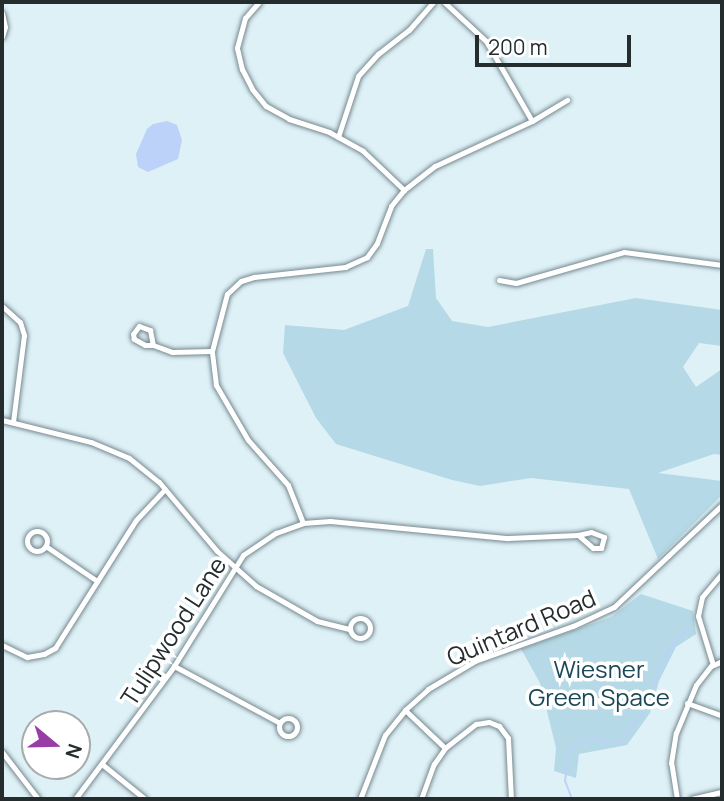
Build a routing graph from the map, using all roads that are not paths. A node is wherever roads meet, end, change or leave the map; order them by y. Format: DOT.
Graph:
graph roads {
  1 [pos="259,2"];
  2 [pos="433,2"];
  3 [pos="444,2"];
  4 [pos="2,13"];
  5 [pos="2,37"];
  6 [pos="567,100"];
  7 [pos="532,121"];
  8 [pos="338,137"];
  9 [pos="404,190"];
  10 [pos="722,265"];
  11 [pos="499,279"];
  12 [pos="2,306"];
  13 [pos="153,345"];
  14 [pos="212,351"];
  15 [pos="2,420"];
  16 [pos="13,422"];
  17 [pos="165,489"];
  18 [pos="722,505"];
  19 [pos="303,523"];
  20 [pos="578,535"];
  21 [pos="47,547"];
  22 [pos="234,567"];
  23 [pos="722,573"];
  24 [pos="97,581"];
  25 [pos="350,629"];
  26 [pos="2,645"];
  27 [pos="722,661"];
  28 [pos="713,665"];
  29 [pos="174,666"];
  30 [pos="687,703"];
  31 [pos="405,710"];
  32 [pos="722,716"];
  33 [pos="278,722"];
  34 [pos="445,748"];
  35 [pos="2,752"];
  36 [pos="103,765"];
  37 [pos="722,792"];
  38 [pos="38,799"];
  39 [pos="75,799"];
  40 [pos="145,799"];
  41 [pos="360,799"];
  42 [pos="421,799"];
  43 [pos="511,799"];
  44 [pos="677,799"];
  45 [pos="691,799"];
  1 -- 8 [label="street"];
  2 -- 8 [label="street"];
  3 -- 7 [label="street"];
  4 -- 5 [label="street"];
  6 -- 7 [label="street"];
  7 -- 9 [label="street"];
  8 -- 9 [label="street"];
  9 -- 14 [label="street"];
  10 -- 11 [label="street"];
  12 -- 16 [label="street"];
  13 -- 14 [label="street"];
  14 -- 19 [label="street"];
  15 -- 16 [label="street"];
  16 -- 17 [label="street"];
  17 -- 22 [label="street"];
  17 -- 24 [label="street"];
  18 -- 31 [label="street, Quintard Road"];
  19 -- 20 [label="street, Tulipwood Lane"];
  19 -- 22 [label="street, Tulipwood Lane"];
  20 -- 20 [label="street, Tulipwood Lane"];
  21 -- 24 [label="street"];
  22 -- 25 [label="street"];
  22 -- 29 [label="street, Tulipwood Lane"];
  23 -- 28 [label="street"];
  24 -- 26 [label="street"];
  27 -- 28 [label="street"];
  28 -- 30 [label="street"];
  29 -- 33 [label="street"];
  29 -- 36 [label="street, Tulipwood Lane"];
  30 -- 32 [label="street"];
  30 -- 44 [label="street"];
  31 -- 34 [label="street"];
  31 -- 41 [label="street, Quintard Road"];
  34 -- 42 [label="street"];
  34 -- 43 [label="street"];
  35 -- 38 [label="street"];
  36 -- 39 [label="street, Tulipwood Lane"];
  36 -- 40 [label="street"];
  37 -- 45 [label="street"];
}
